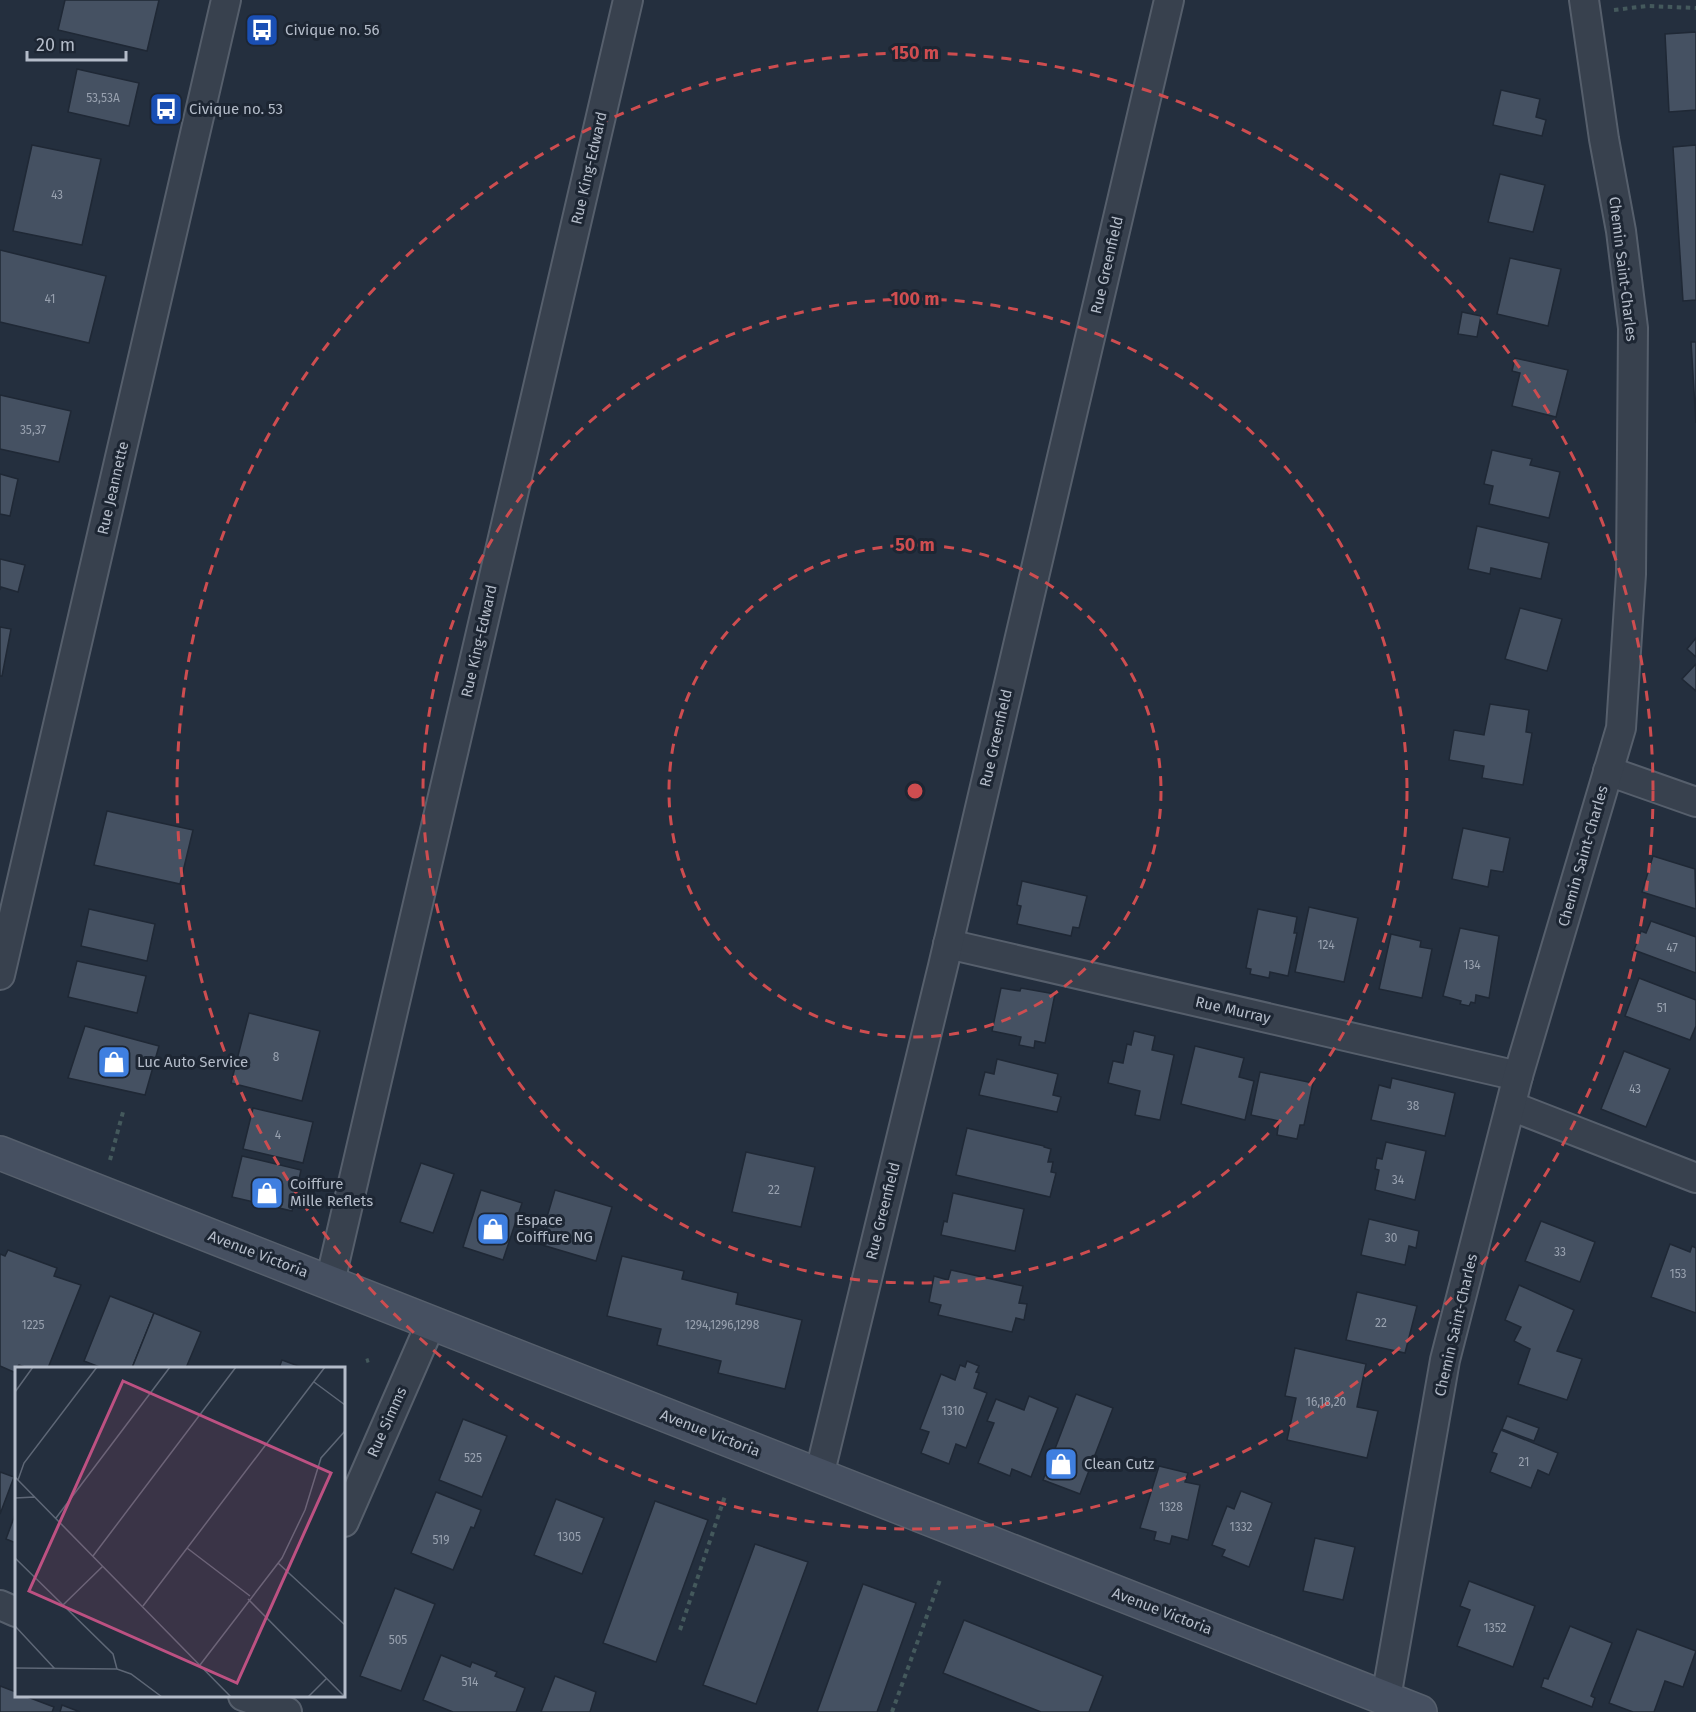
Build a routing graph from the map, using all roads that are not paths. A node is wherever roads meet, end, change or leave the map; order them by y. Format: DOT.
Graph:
graph roads {
  1 [pos="226,0"];
  2 [pos="628,0"];
  3 [pos="1169,0"];
  4 [pos="1596,5"];
  5 [pos="1608,771"];
  6 [pos="1696,802"];
  7 [pos="948,944"];
  8 [pos="0,975"];
  9 [pos="1518,1076"];
  10 [pos="1511,1106"];
  11 [pos="0,1153"];
  12 [pos="1696,1178"];
  13 [pos="330,1282"];
  14 [pos="431,1323"];
  15 [pos="819,1476"];
  16 [pos="345,1520"];
  17 [pos="0,1605"];
  18 [pos="15,1612"];
  19 [pos="250,1697"];
  20 [pos="1386,1698"];
  21 [pos="278,1705"];
  22 [pos="1420,1712"];
  1 -- 8 [label="street, Rue Jeannette"];
  2 -- 13 [label="street, Rue King-Edward"];
  3 -- 7 [label="street, Rue Greenfield"];
  4 -- 5 [label="street, Chemin Saint-Charles"];
  5 -- 6 [label="street"];
  5 -- 9 [label="street, Chemin Saint-Charles"];
  7 -- 9 [label="street, Rue Murray"];
  7 -- 15 [label="street, Rue Greenfield"];
  9 -- 10 [label="street, Chemin Saint-Charles"];
  10 -- 12 [label="street"];
  10 -- 20 [label="street, Chemin Saint-Charles"];
  11 -- 13 [label="street, Avenue Victoria"];
  13 -- 14 [label="street, Avenue Victoria"];
  14 -- 15 [label="street, Avenue Victoria"];
  14 -- 16 [label="street, Rue Simms"];
  15 -- 20 [label="street, Avenue Victoria"];
  17 -- 18 [label="street"];
  19 -- 21 [label="street"];
  20 -- 22 [label="street, Avenue Victoria"];
}
